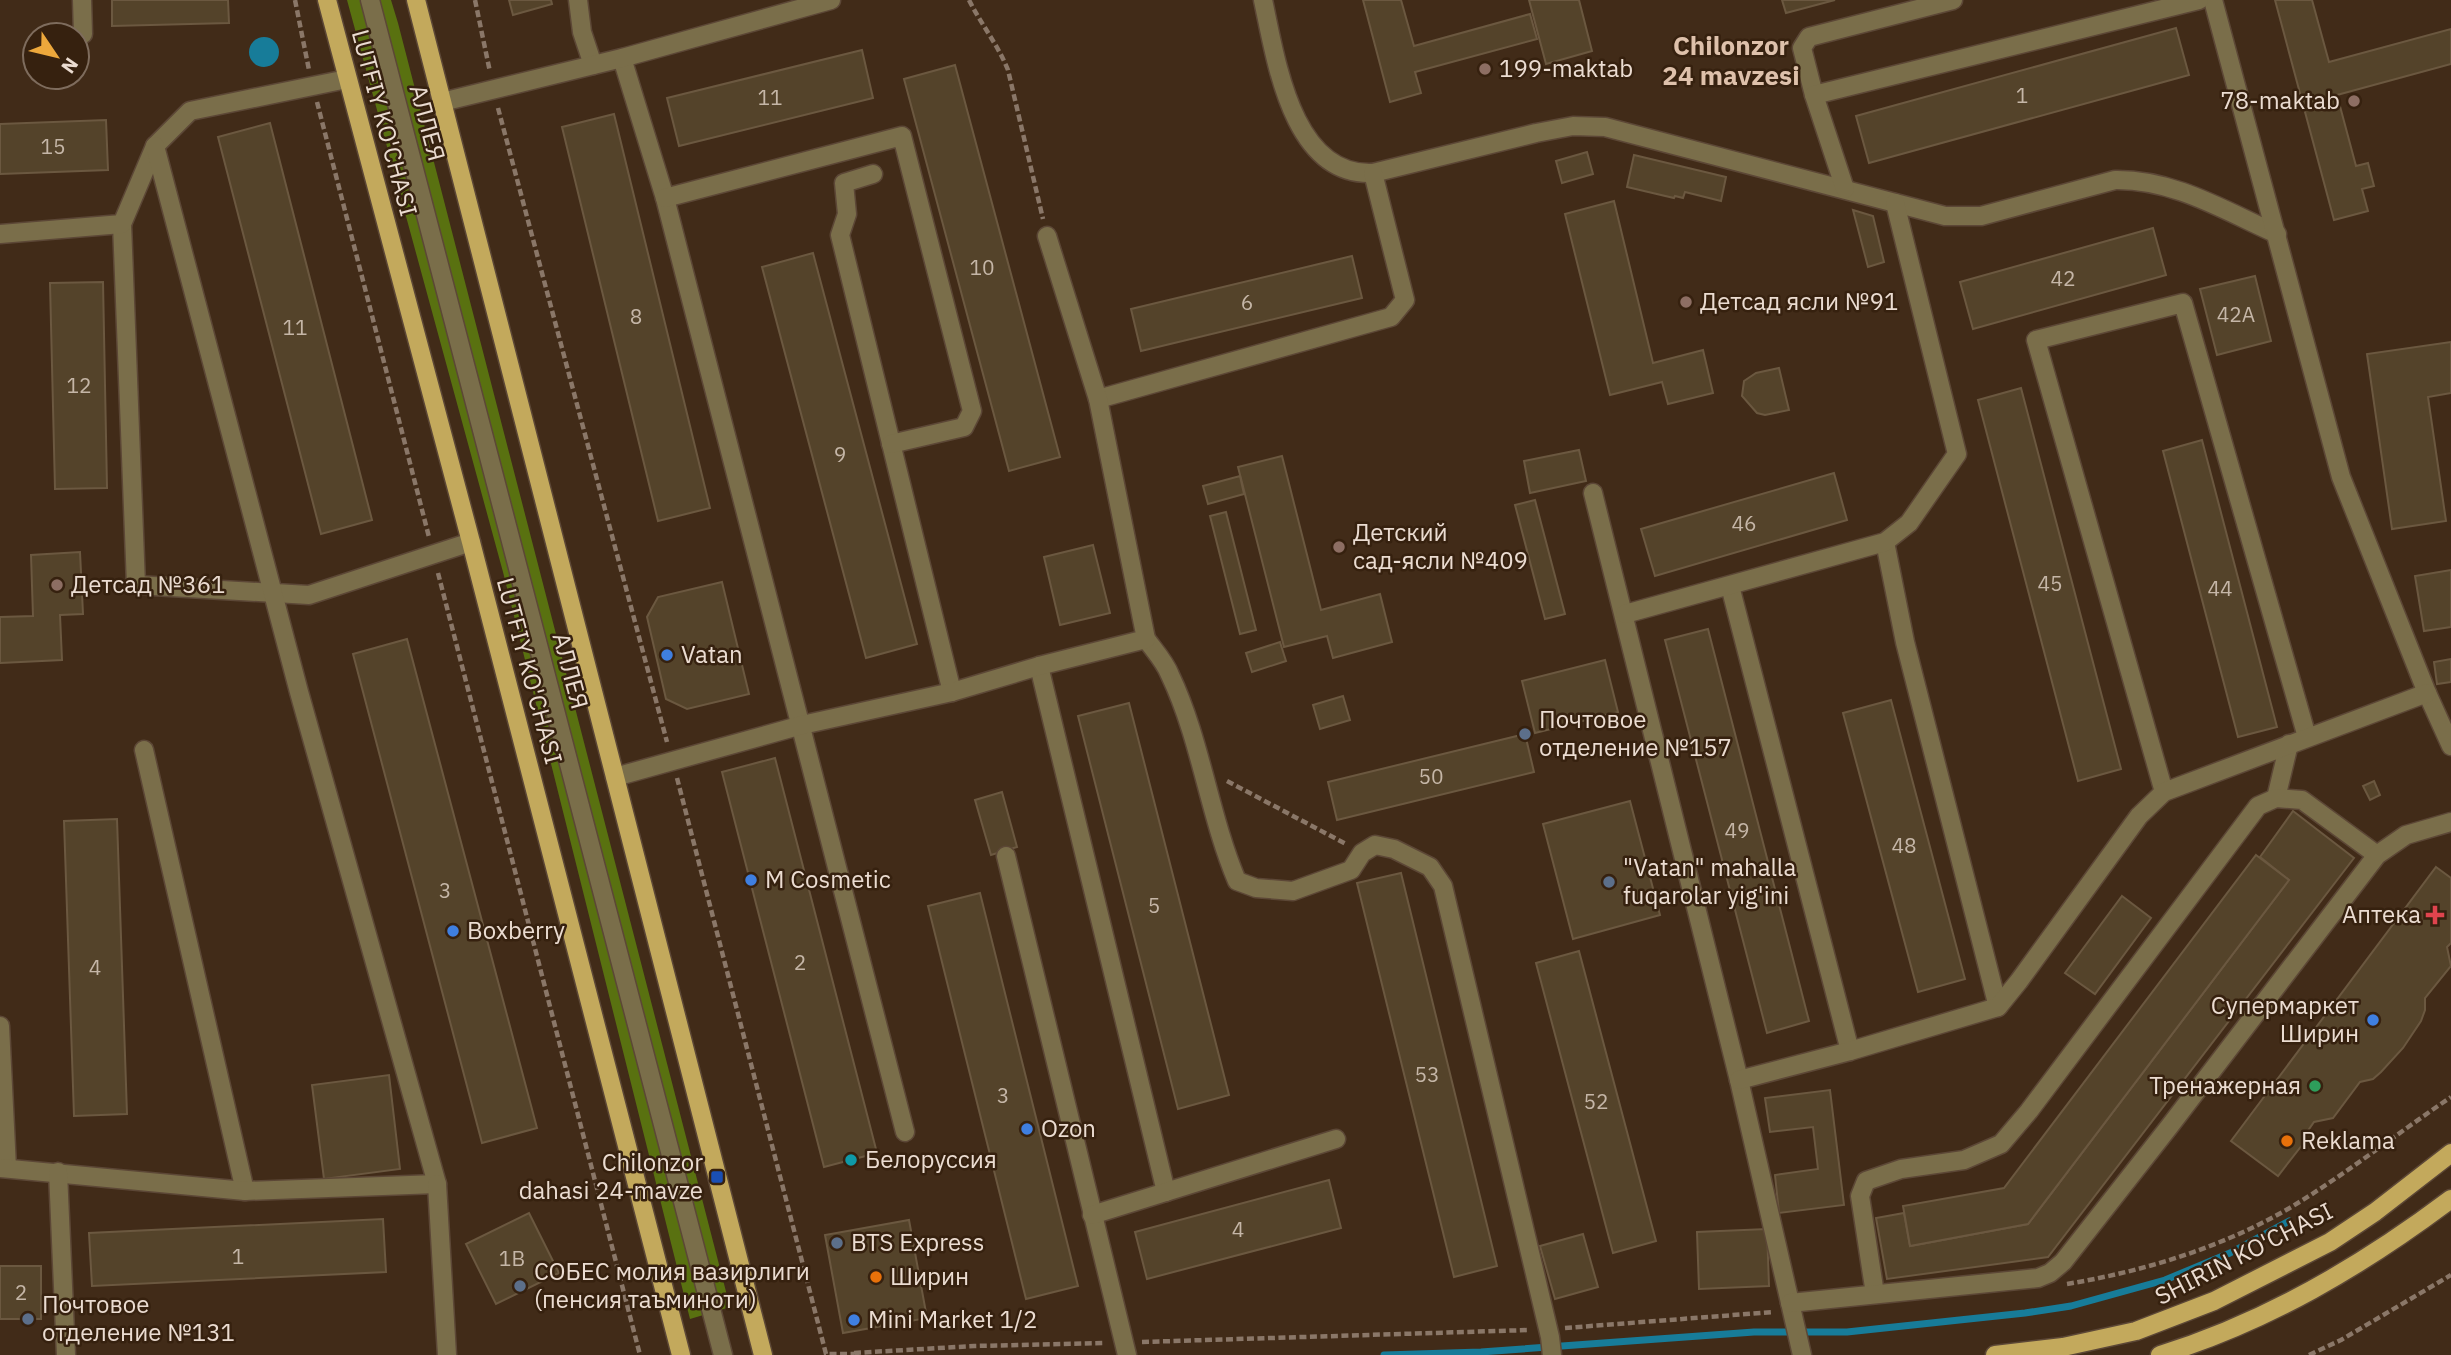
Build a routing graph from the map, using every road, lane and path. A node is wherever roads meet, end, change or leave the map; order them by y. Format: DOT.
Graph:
graph roads {
  1 [pos="82,0"];
  2 [pos="295,0"];
  3 [pos="327,0"];
  4 [pos="370,0"];
  5 [pos="416,0"];
  6 [pos="475,0"];
  7 [pos="579,0"];
  8 [pos="831,0"];
  9 [pos="969,0"];
  10 [pos="1263,0"];
  11 [pos="1953,0"];
  12 [pos="2199,0"];
  13 [pos="2213,0"];
  14 [pos="778,7"];
  15 [pos="83,21"];
  16 [pos="622,58"];
  17 [pos="593,65"];
  18 [pos="347,79"];
  19 [pos="313,87"];
  20 [pos="494,91"];
  21 [pos="1814,95"];
  22 [pos="442,103"];
  23 [pos="155,146"];
  24 [pos="1373,173"];
  25 [pos="873,174"];
  26 [pos="1845,189"];
  27 [pos="665,198"];
  28 [pos="1895,203"];
  29 [pos="122,224"];
  30 [pos="0,234"];
  31 [pos="2277,234"];
  32 [pos="1047,236"];
  33 [pos="1098,399"];
  34 [pos="891,444"];
  35 [pos="1593,493"];
  36 [pos="471,542"];
  37 [pos="1885,542"];
  38 [pos="433,554"];
  39 [pos="1730,586"];
  40 [pos="273,593"];
  41 [pos="1625,614"];
  42 [pos="1146,639"];
  43 [pos="1039,666"];
  44 [pos="953,692"];
  45 [pos="2427,693"];
  46 [pos="802,725"];
  47 [pos="2307,737"];
  48 [pos="2289,744"];
  49 [pos="2451,746"];
  50 [pos="144,750"];
  51 [pos="673,762"];
  52 [pos="1204,769"];
  53 [pos="615,777"];
  54 [pos="2164,792"];
  55 [pos="2276,798"];
  56 [pos="2451,822"];
  57 [pos="1362,853"];
  58 [pos="2377,855"];
  59 [pos="1006,856"];
  60 [pos="1998,1007"];
  61 [pos="0,1026"];
  62 [pos="1850,1051"];
  63 [pos="1739,1080"];
  64 [pos="2451,1097"];
  65 [pos="905,1132"];
  66 [pos="1336,1139"];
  67 [pos="2451,1153"];
  68 [pos="3,1168"];
  69 [pos="58,1172"];
  70 [pos="437,1184"];
  71 [pos="245,1191"];
  72 [pos="1167,1192"];
  73 [pos="2451,1199"];
  74 [pos="1092,1215"];
  75 [pos="2451,1275"];
  76 [pos="2061,1285"];
  77 [pos="1875,1294"];
  78 [pos="1791,1307"];
  79 [pos="1550,1341"];
  80 [pos="1126,1349"];
  81 [pos="854,1354"];
  82 [pos="66,1355"];
  83 [pos="447,1355"];
  84 [pos="640,1355"];
  85 [pos="681,1355"];
  86 [pos="723,1355"];
  87 [pos="763,1355"];
  88 [pos="1802,1355"];
  89 [pos="1995,1355"];
  90 [pos="2160,1355"];
  91 [pos="2309,1355"];
  1 -- 15 [label="street"];
  2 -- 19 [label="path"];
  3 -- 18 [label="main road, LUTFIY KO'CHASI"];
  4 -- 86 [label="street, АЛЛЕЯ"];
  5 -- 22 [label="main road"];
  6 -- 20 [label="path"];
  7 -- 17 [label="street"];
  8 -- 14 [label="street"];
  9 -- 32 [label="path"];
  10 -- 24 [label="street"];
  11 -- 21 [label="street"];
  12 -- 21 [label="street"];
  13 -- 31 [label="street"];
  14 -- 16 [label="street"];
  16 -- 17 [label="street"];
  16 -- 27 [label="street"];
  17 -- 20 [label="street"];
  18 -- 19 [label="street"];
  18 -- 36 [label="main road, LUTFIY KO'CHASI"];
  19 -- 23 [label="street"];
  19 -- 38 [label="path"];
  20 -- 22 [label="street"];
  20 -- 51 [label="path"];
  21 -- 26 [label="street"];
  22 -- 53 [label="main road"];
  23 -- 29 [label="street"];
  23 -- 40 [label="street"];
  24 -- 26 [label="street"];
  24 -- 33 [label="street"];
  25 -- 34 [label="street"];
  26 -- 28 [label="street"];
  27 -- 34 [label="street"];
  27 -- 46 [label="street"];
  28 -- 31 [label="street"];
  28 -- 37 [label="street"];
  29 -- 30 [label="street"];
  29 -- 40 [label="street"];
  31 -- 45 [label="street"];
  32 -- 33 [label="street"];
  33 -- 42 [label="street"];
  34 -- 44 [label="street"];
  35 -- 41 [label="street"];
  36 -- 38 [label="street"];
  36 -- 85 [label="main road, LUTFIY KO'CHASI"];
  37 -- 39 [label="street"];
  37 -- 60 [label="street"];
  38 -- 40 [label="street"];
  38 -- 84 [label="path"];
  39 -- 41 [label="street"];
  39 -- 62 [label="street"];
  40 -- 70 [label="street"];
  41 -- 63 [label="street"];
  42 -- 43 [label="street"];
  42 -- 52 [label="street"];
  43 -- 44 [label="street"];
  43 -- 72 [label="street"];
  44 -- 46 [label="street"];
  45 -- 47 [label="street"];
  45 -- 49 [label="street"];
  46 -- 51 [label="street"];
  46 -- 65 [label="street"];
  47 -- 48 [label="street"];
  47 -- 54 [label="street"];
  48 -- 54 [label="street"];
  48 -- 55 [label="street"];
  50 -- 71 [label="street"];
  51 -- 53 [label="street"];
  51 -- 81 [label="path"];
  52 -- 57 [label="path"];
  52 -- 57 [label="street"];
  53 -- 87 [label="main road"];
  54 -- 60 [label="street"];
  55 -- 58 [label="street"];
  55 -- 77 [label="street"];
  56 -- 58 [label="street"];
  57 -- 79 [label="street"];
  58 -- 77 [label="street"];
  59 -- 74 [label="street"];
  60 -- 62 [label="street"];
  61 -- 68 [label="street"];
  62 -- 63 [label="street"];
  63 -- 78 [label="street"];
  64 -- 76 [label="path"];
  66 -- 72 [label="street"];
  67 -- 89 [label="main road, SHIRIN KO'CHASI"];
  68 -- 69 [label="street"];
  69 -- 71 [label="street"];
  69 -- 82 [label="street"];
  70 -- 71 [label="street"];
  70 -- 83 [label="street"];
  72 -- 74 [label="street"];
  73 -- 90 [label="main road"];
  74 -- 80 [label="street"];
  75 -- 91 [label="path"];
  77 -- 78 [label="street"];
  78 -- 79 [label="path"];
  78 -- 88 [label="street"];
  79 -- 80 [label="path"];
  80 -- 81 [label="path"];
}
